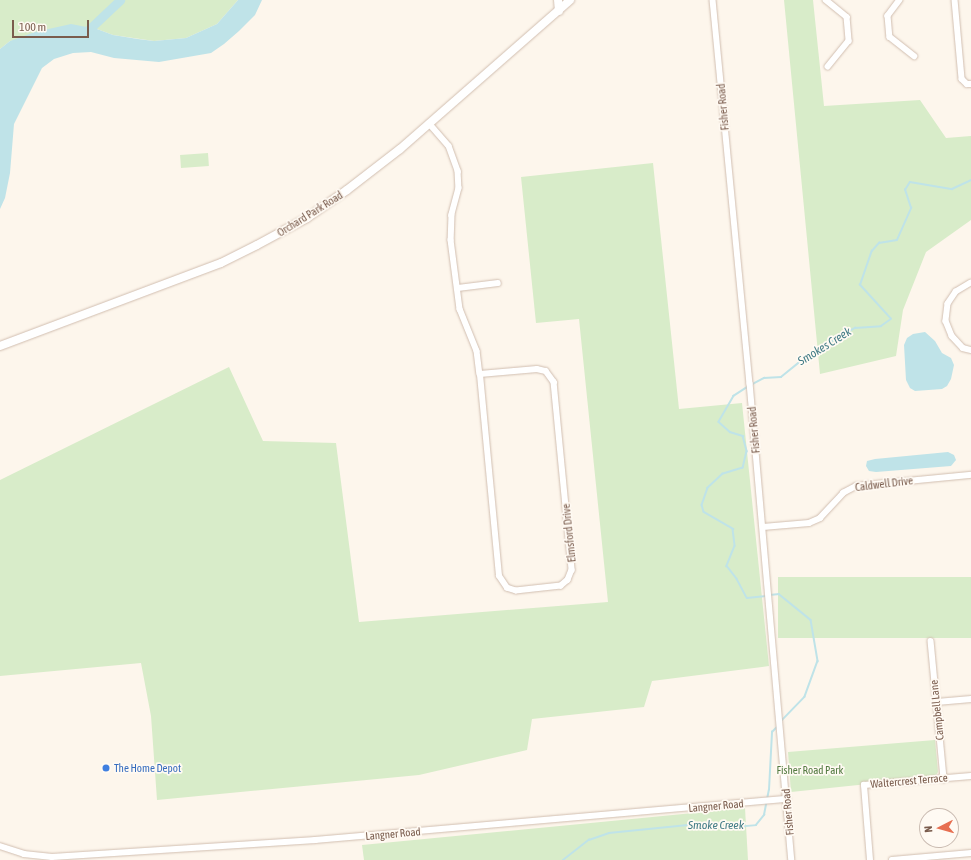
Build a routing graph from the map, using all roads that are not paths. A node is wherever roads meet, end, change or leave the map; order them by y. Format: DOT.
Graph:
graph roads {
  1 [pos="558,0"];
  2 [pos="570,0"];
  3 [pos="712,0"];
  4 [pos="826,0"];
  5 [pos="900,0"];
  6 [pos="955,0"];
  7 [pos="559,11"];
  8 [pos="914,56"];
  9 [pos="828,67"];
  10 [pos="969,84"];
  11 [pos="429,123"];
  12 [pos="971,283"];
  13 [pos="498,284"];
  14 [pos="458,288"];
  15 [pos="0,346"];
  16 [pos="971,350"];
  17 [pos="480,374"];
  18 [pos="971,475"];
  19 [pos="763,527"];
  20 [pos="931,641"];
  21 [pos="971,699"];
  22 [pos="937,702"];
  23 [pos="971,776"];
  24 [pos="944,778"];
  25 [pos="787,799"];
  26 [pos="0,846"];
  27 [pos="971,854"];
  28 [pos="792,860"];
  29 [pos="870,860"];
  30 [pos="892,860"];
  1 -- 7 [label="main road"];
  2 -- 7 [label="main road, Orchard Park Road"];
  3 -- 19 [label="street, Fisher Road"];
  4 -- 9 [label="street"];
  5 -- 8 [label="street"];
  6 -- 10 [label="street"];
  7 -- 11 [label="main road, Orchard Park Road"];
  11 -- 14 [label="street, Elmsford Drive"];
  11 -- 15 [label="main road, Orchard Park Road"];
  12 -- 16 [label="street"];
  13 -- 14 [label="street"];
  14 -- 17 [label="street, Elmsford Drive"];
  17 -- 17 [label="street, Elmsford Drive"];
  18 -- 19 [label="street, Caldwell Drive"];
  19 -- 25 [label="street, Fisher Road"];
  20 -- 22 [label="street, Campbell Lane"];
  21 -- 22 [label="street"];
  22 -- 24 [label="street, Campbell Lane"];
  23 -- 24 [label="street, Waltercrest Terrace"];
  24 -- 29 [label="street, Waltercrest Terrace"];
  25 -- 26 [label="street, Langner Road"];
  25 -- 28 [label="street, Fisher Road"];
  27 -- 30 [label="street"];
}
